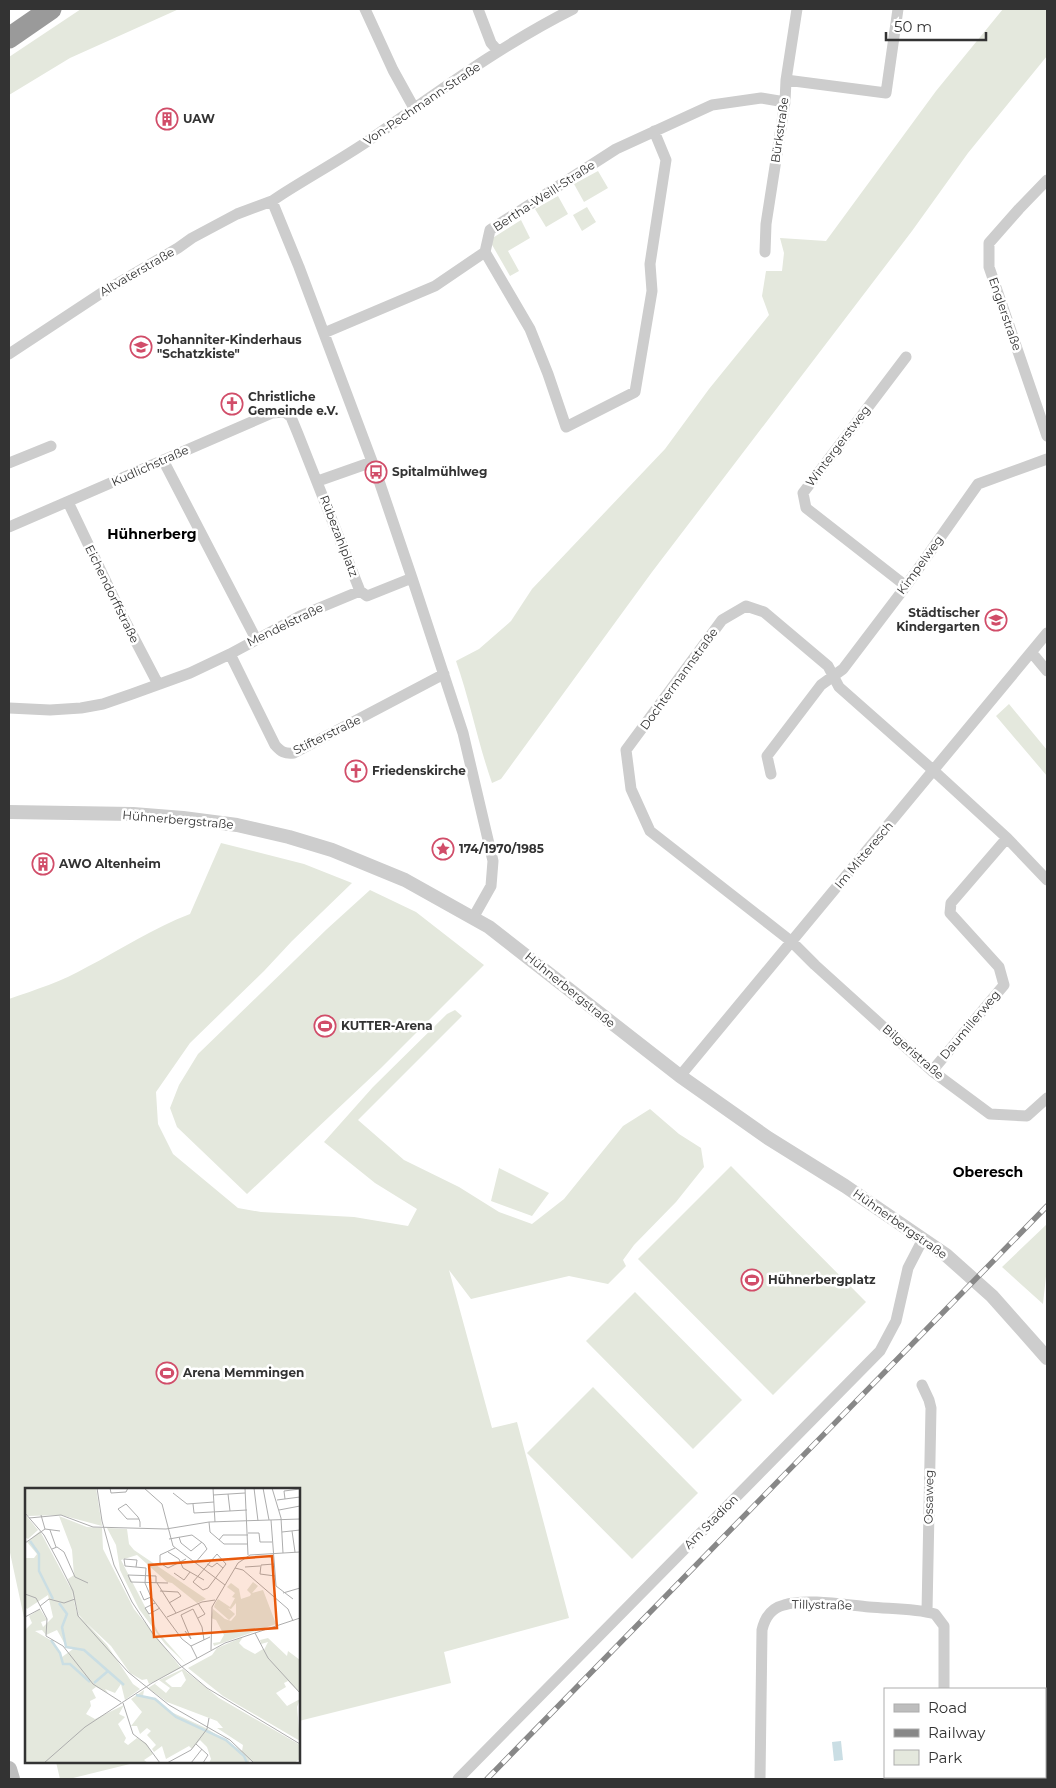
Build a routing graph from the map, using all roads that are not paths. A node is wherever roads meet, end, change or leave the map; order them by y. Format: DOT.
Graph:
graph roads {
  1 [pos="50,9"];
  2 [pos="365,9"];
  3 [pos="478,9"];
  4 [pos="573,9"];
  5 [pos="797,9"];
  6 [pos="898,9"];
  7 [pos="9,38"];
  8 [pos="498,51"];
  9 [pos="786,80"];
  10 [pos="785,102"];
  11 [pos="414,108"];
  12 [pos="654,131"];
  13 [pos="1047,180"];
  14 [pos="272,201"];
  15 [pos="485,252"];
  16 [pos="765,252"];
  17 [pos="324,333"];
  18 [pos="9,354"];
  19 [pos="906,357"];
  20 [pos="291,417"];
  21 [pos="1047,436"];
  22 [pos="51,446"];
  23 [pos="1047,459"];
  24 [pos="163,460"];
  25 [pos="372,462"];
  26 [pos="9,463"];
  27 [pos="318,481"];
  28 [pos="68,502"];
  29 [pos="9,527"];
  30 [pos="412,578"];
  31 [pos="906,586"];
  32 [pos="360,591"];
  33 [pos="1047,633"];
  34 [pos="256,639"];
  35 [pos="1032,652"];
  36 [pos="230,654"];
  37 [pos="1047,671"];
  38 [pos="444,674"];
  39 [pos="833,676"];
  40 [pos="158,684"];
  41 [pos="9,708"];
  42 [pos="934,771"];
  43 [pos="771,774"];
  44 [pos="9,812"];
  45 [pos="1008,838"];
  46 [pos="1047,880"];
  47 [pos="474,918"];
  48 [pos="792,942"];
  49 [pos="932,1071"];
  50 [pos="680,1076"];
  51 [pos="1047,1098"];
  52 [pos="923,1239"];
  53 [pos="1047,1358"];
  54 [pos="922,1385"];
  55 [pos="927,1612"];
  56 [pos="944,1688"];
  57 [pos="9,1769"];
  58 [pos="12,1779"];
  59 [pos="458,1779"];
  60 [pos="760,1779"];
  1 -- 7 [label="highway"];
  2 -- 11 [label="street"];
  3 -- 8 [label="street"];
  4 -- 8 [label="street, Von-Pechmann-Straße"];
  5 -- 9 [label="street, Bürkstraße"];
  6 -- 9 [label="street"];
  8 -- 11 [label="street, Von-Pechmann-Straße"];
  9 -- 10 [label="street, Bürkstraße"];
  10 -- 12 [label="street, Bertha-Weill-Straße"];
  10 -- 16 [label="street, Bürkstraße"];
  11 -- 14 [label="street, Von-Pechmann-Straße"];
  12 -- 15 [label="street, Bertha-Weill-Straße"];
  12 -- 15 [label="street"];
  13 -- 21 [label="street, Englerstraße"];
  14 -- 17 [label="street"];
  14 -- 18 [label="street, Altvaterstraße"];
  15 -- 17 [label="street"];
  17 -- 25 [label="street"];
  19 -- 31 [label="street, Wintergerstweg"];
  20 -- 24 [label="street, Kudlichstraße"];
  20 -- 27 [label="street, Rübezahlplatz"];
  22 -- 26 [label="street"];
  23 -- 31 [label="street, Kimpelweg"];
  24 -- 28 [label="street, Kudlichstraße"];
  24 -- 34 [label="street"];
  25 -- 27 [label="street, Rübezahlplatz"];
  25 -- 30 [label="street"];
  27 -- 32 [label="street, Rübezahlplatz"];
  28 -- 29 [label="street, Kudlichstraße"];
  28 -- 40 [label="street, Eichendorffstraße"];
  30 -- 32 [label="street, Mendelstraße"];
  30 -- 38 [label="street"];
  31 -- 39 [label="street, Kimpelweg"];
  32 -- 34 [label="street, Mendelstraße"];
  33 -- 35 [label="street, Im Mitteresch"];
  34 -- 36 [label="street, Mendelstraße"];
  35 -- 37 [label="street"];
  35 -- 42 [label="street, Im Mitteresch"];
  36 -- 38 [label="street, Stifterstraße"];
  36 -- 40 [label="street, Mendelstraße"];
  38 -- 47 [label="street"];
  39 -- 42 [label="street, Dochtermannstraße"];
  39 -- 43 [label="street, Kimpelweg"];
  39 -- 48 [label="street, Dochtermannstraße"];
  40 -- 41 [label="street, Mendelstraße"];
  42 -- 45 [label="street"];
  42 -- 48 [label="street, Im Mitteresch"];
  44 -- 47 [label="street, Hühnerbergstraße"];
  45 -- 46 [label="street"];
  45 -- 49 [label="street, Daumillerweg"];
  47 -- 50 [label="street, Hühnerbergstraße"];
  48 -- 49 [label="street, Bilgeristraße"];
  48 -- 50 [label="street, Im Mitteresch"];
  49 -- 51 [label="street, Bilgeristraße"];
  50 -- 52 [label="street, Hühnerbergstraße"];
  52 -- 53 [label="street, Hühnerbergstraße"];
  52 -- 59 [label="street, Am Stadion"];
  54 -- 55 [label="street, Ossaweg"];
  55 -- 56 [label="street"];
  55 -- 60 [label="street, Tillystraße"];
  57 -- 58 [label="main road"];
}
